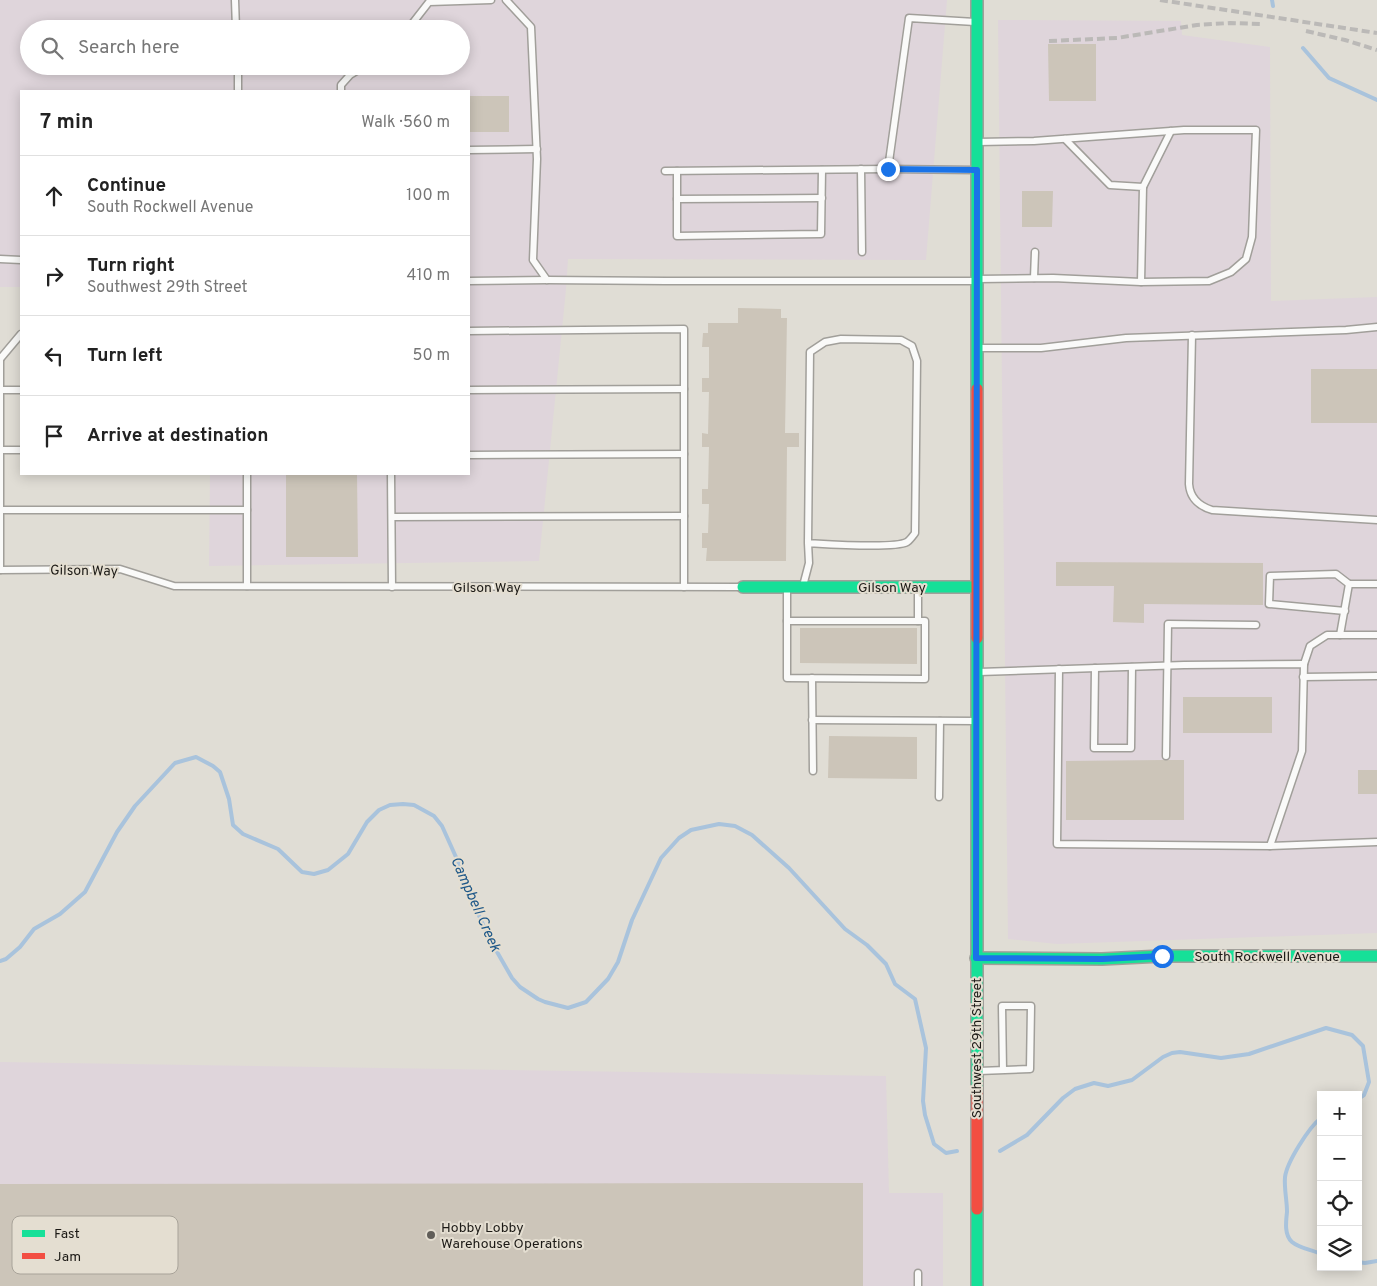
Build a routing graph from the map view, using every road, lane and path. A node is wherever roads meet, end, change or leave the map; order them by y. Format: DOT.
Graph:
graph roads {
  1 [pos="235,0"];
  2 [pos="491,0"];
  3 [pos="506,0"];
  4 [pos="977,0"];
  5 [pos="236,20"];
  6 [pos="415,20"];
  7 [pos="977,22"];
  8 [pos="238,75"];
  9 [pos="350,75"];
  10 [pos="238,90"];
  11 [pos="341,90"];
  12 [pos="1171,130"];
  13 [pos="1065,139"];
  14 [pos="977,142"];
  15 [pos="536,149"];
  16 [pos="470,150"];
  17 [pos="861,169"];
  18 [pos="888,169"];
  19 [pos="822,170"];
  20 [pos="977,170"];
  21 [pos="665,171"];
  22 [pos="677,171"];
  23 [pos="1143,187"];
  24 [pos="822,198"];
  25 [pos="677,199"];
  26 [pos="862,252"];
  27 [pos="1035,252"];
  28 [pos="0,259"];
  29 [pos="20,260"];
  30 [pos="1034,278"];
  31 [pos="547,280"];
  32 [pos="977,280"];
  33 [pos="470,281"];
  34 [pos="1141,282"];
  35 [pos="1377,327"];
  36 [pos="470,330"];
  37 [pos="20,335"];
  38 [pos="1192,335"];
  39 [pos="977,348"];
  40 [pos="0,359"];
  41 [pos="684,389"];
  42 [pos="0,390"];
  43 [pos="20,390"];
  44 [pos="470,390"];
  45 [pos="0,450"];
  46 [pos="20,450"];
  47 [pos="470,454"];
  48 [pos="684,454"];
  49 [pos="246,475"];
  50 [pos="391,475"];
  51 [pos="0,479"];
  52 [pos="0,510"];
  53 [pos="247,510"];
  54 [pos="684,516"];
  55 [pos="392,517"];
  56 [pos="1377,520"];
  57 [pos="808,543"];
  58 [pos="0,570"];
  59 [pos="1350,584"];
  60 [pos="1377,584"];
  61 [pos="247,586"];
  62 [pos="392,586"];
  63 [pos="684,587"];
  64 [pos="744,587"];
  65 [pos="787,587"];
  66 [pos="803,587"];
  67 [pos="918,587"];
  68 [pos="976,587"];
  69 [pos="1345,611"];
  70 [pos="787,621"];
  71 [pos="918,622"];
  72 [pos="1256,625"];
  73 [pos="1340,635"];
  74 [pos="1377,635"];
  75 [pos="1304,664"];
  76 [pos="1168,666"];
  77 [pos="1132,667"];
  78 [pos="1095,668"];
  79 [pos="1059,669"];
  80 [pos="976,672"];
  81 [pos="1377,676"];
  82 [pos="1303,677"];
  83 [pos="812,678"];
  84 [pos="812,720"];
  85 [pos="940,721"];
  86 [pos="976,721"];
  87 [pos="1166,756"];
  88 [pos="813,770"];
  89 [pos="939,797"];
  90 [pos="1377,842"];
  91 [pos="1270,846"];
  92 [pos="1377,956"];
  93 [pos="976,958"];
  94 [pos="1003,1070"];
  95 [pos="976,1071"];
  96 [pos="918,1273"];
  97 [pos="918,1286"];
  98 [pos="977,1286"];
  1 -- 5 [label="lane"];
  2 -- 6 [label="lane"];
  3 -- 15 [label="lane"];
  4 -- 7 [label="street, Southwest 29th Street"];
  7 -- 14 [label="street, Southwest 29th Street"];
  7 -- 18 [label="lane"];
  8 -- 10 [label="lane"];
  9 -- 11 [label="lane"];
  12 -- 13 [label="lane"];
  12 -- 23 [label="lane"];
  12 -- 34 [label="lane"];
  13 -- 14 [label="lane"];
  13 -- 23 [label="lane"];
  14 -- 20 [label="street, Southwest 29th Street"];
  15 -- 16 [label="lane"];
  15 -- 31 [label="lane"];
  17 -- 18 [label="lane"];
  17 -- 19 [label="lane"];
  17 -- 26 [label="lane"];
  18 -- 20 [label="lane"];
  19 -- 22 [label="lane"];
  19 -- 24 [label="lane"];
  20 -- 32 [label="street, Southwest 29th Street"];
  21 -- 22 [label="lane"];
  22 -- 25 [label="lane"];
  23 -- 34 [label="lane"];
  24 -- 25 [label="lane"];
  24 -- 25 [label="lane"];
  27 -- 30 [label="lane"];
  28 -- 29 [label="lane"];
  30 -- 32 [label="lane"];
  30 -- 34 [label="lane"];
  31 -- 32 [label="lane"];
  31 -- 33 [label="lane"];
  32 -- 39 [label="street, Southwest 29th Street"];
  35 -- 38 [label="lane"];
  36 -- 41 [label="lane"];
  37 -- 40 [label="lane"];
  38 -- 39 [label="lane"];
  38 -- 56 [label="lane"];
  39 -- 68 [label="street, Southwest 29th Street"];
  40 -- 42 [label="lane"];
  41 -- 44 [label="lane"];
  41 -- 48 [label="lane"];
  42 -- 43 [label="lane"];
  42 -- 45 [label="lane"];
  45 -- 46 [label="lane"];
  45 -- 51 [label="lane"];
  47 -- 48 [label="lane"];
  48 -- 54 [label="lane"];
  49 -- 53 [label="lane"];
  50 -- 55 [label="lane"];
  51 -- 52 [label="lane"];
  52 -- 53 [label="lane"];
  52 -- 58 [label="lane"];
  53 -- 61 [label="lane"];
  54 -- 55 [label="lane"];
  54 -- 63 [label="lane"];
  55 -- 62 [label="lane"];
  57 -- 57 [label="lane"];
  57 -- 66 [label="lane"];
  58 -- 61 [label="lane, Gilson Way"];
  59 -- 60 [label="lane"];
  59 -- 69 [label="lane"];
  59 -- 69 [label="lane"];
  61 -- 62 [label="lane, Gilson Way"];
  62 -- 63 [label="lane, Gilson Way"];
  63 -- 64 [label="lane, Gilson Way"];
  64 -- 65 [label="street, Gilson Way"];
  65 -- 66 [label="street, Gilson Way"];
  65 -- 70 [label="lane"];
  66 -- 67 [label="street, Gilson Way"];
  67 -- 68 [label="street, Gilson Way"];
  67 -- 71 [label="lane"];
  68 -- 80 [label="street, Southwest 29th Street"];
  69 -- 73 [label="lane"];
  70 -- 71 [label="lane"];
  70 -- 83 [label="lane"];
  71 -- 83 [label="lane"];
  72 -- 76 [label="lane"];
  73 -- 74 [label="lane"];
  73 -- 75 [label="lane"];
  75 -- 76 [label="lane"];
  75 -- 82 [label="lane"];
  76 -- 77 [label="lane"];
  76 -- 87 [label="lane"];
  77 -- 78 [label="lane"];
  77 -- 78 [label="lane"];
  78 -- 79 [label="lane"];
  79 -- 80 [label="lane"];
  79 -- 91 [label="lane"];
  80 -- 86 [label="street, Southwest 29th Street"];
  81 -- 82 [label="lane"];
  82 -- 91 [label="lane"];
  83 -- 84 [label="lane"];
  84 -- 85 [label="lane"];
  84 -- 88 [label="lane"];
  85 -- 86 [label="lane"];
  85 -- 89 [label="lane"];
  86 -- 93 [label="street, Southwest 29th Street"];
  90 -- 91 [label="lane"];
  92 -- 93 [label="street, South Rockwell Avenue"];
  93 -- 95 [label="street, Southwest 29th Street"];
  94 -- 94 [label="lane"];
  94 -- 95 [label="lane"];
  95 -- 98 [label="street, Southwest 29th Street"];
  96 -- 97 [label="lane"];
}
